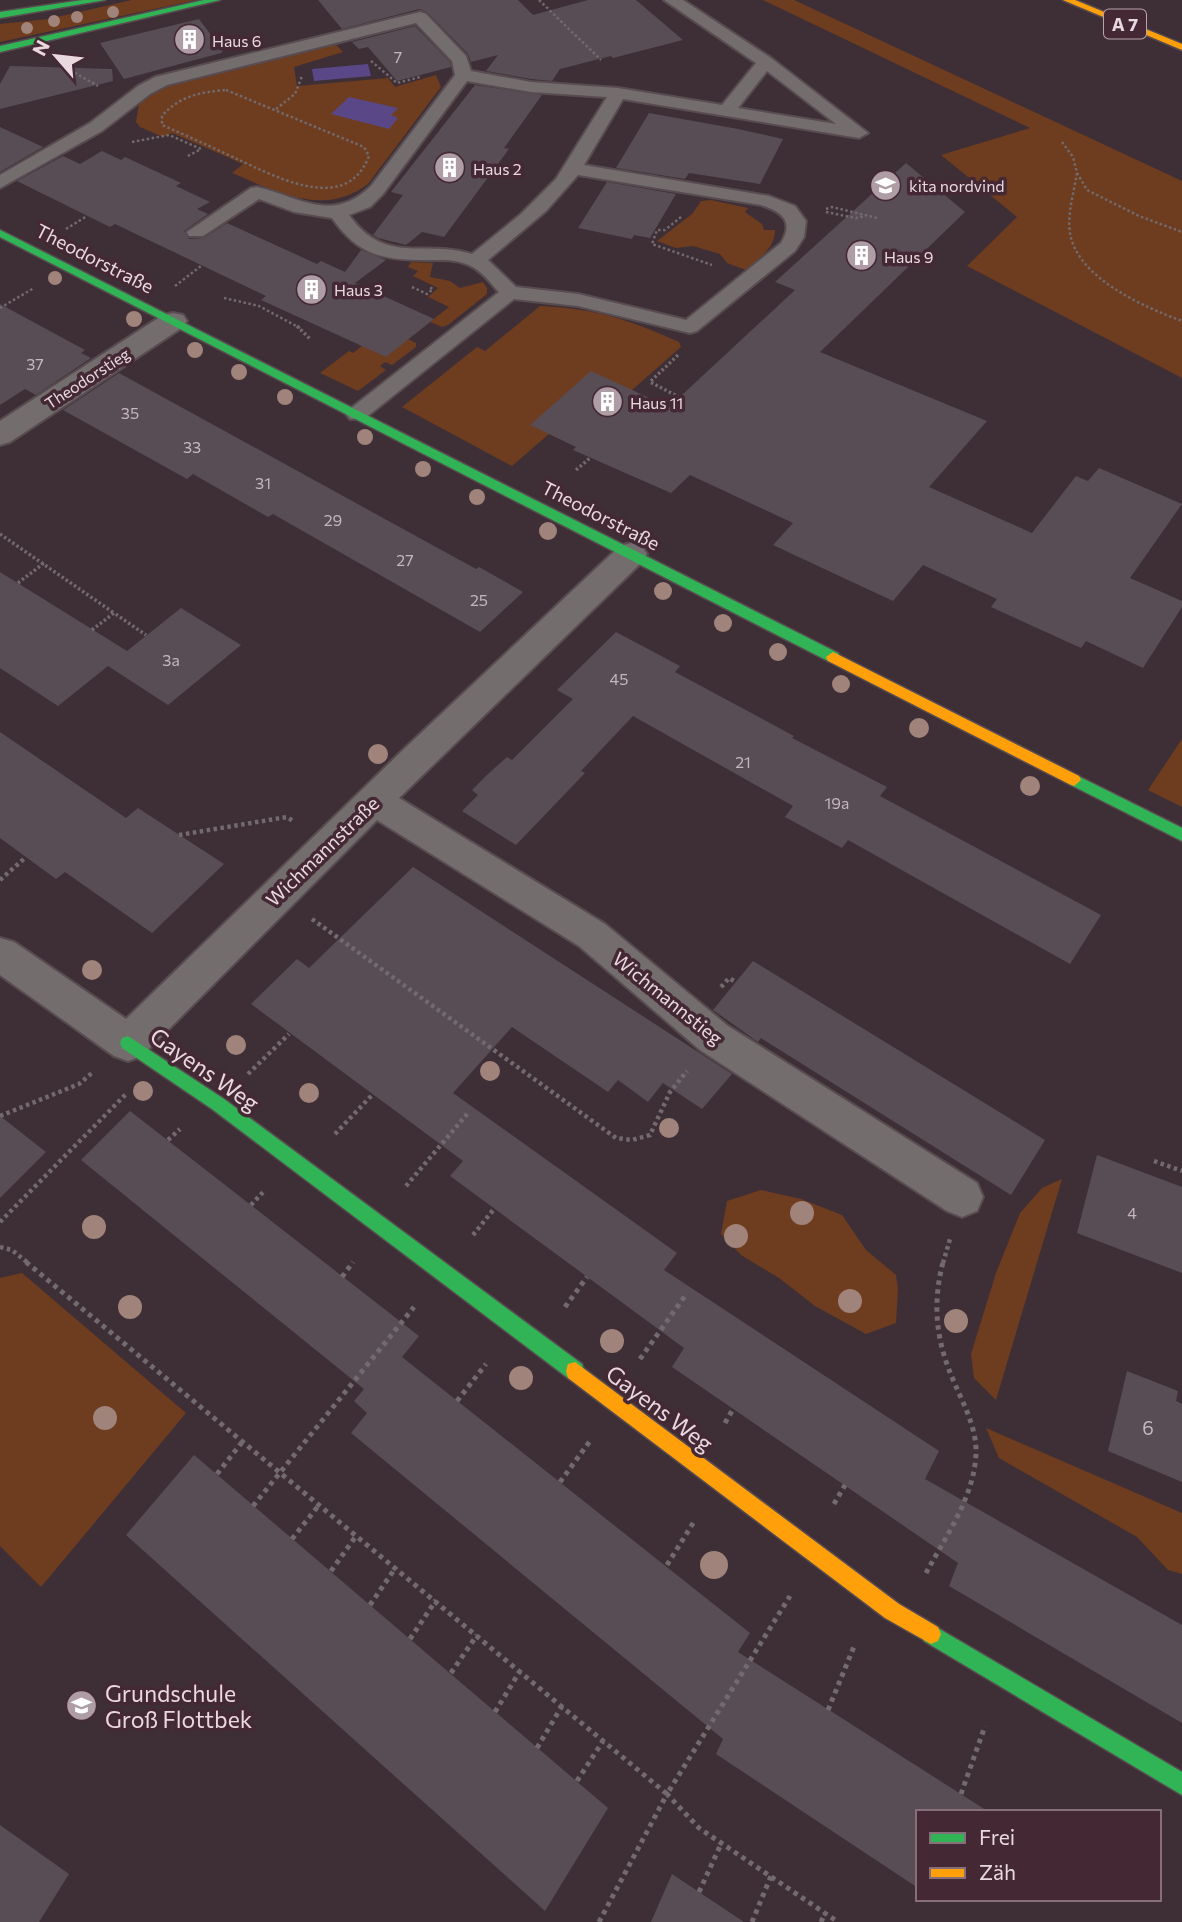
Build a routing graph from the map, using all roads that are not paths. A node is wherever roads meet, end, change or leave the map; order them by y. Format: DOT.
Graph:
graph roads {
  1 [pos="101,0"];
  2 [pos="216,0"];
  3 [pos="672,0"];
  4 [pos="1067,0"];
  5 [pos="434,5"];
  6 [pos="0,16"];
  7 [pos="420,17"];
  8 [pos="1182,47"];
  9 [pos="0,49"];
  10 [pos="765,62"];
  11 [pos="463,75"];
  12 [pos="618,93"];
  13 [pos="727,111"];
  14 [pos="573,169"];
  15 [pos="0,183"];
  16 [pos="338,213"];
  17 [pos="197,232"];
  18 [pos="0,233"];
  19 [pos="475,261"];
  20 [pos="510,293"];
  21 [pos="173,321"];
  22 [pos="357,414"];
  23 [pos="0,435"];
  24 [pos="631,554"];
  25 [pos="374,800"];
  26 [pos="1182,835"];
  27 [pos="0,954"];
  28 [pos="128,1043"];
  29 [pos="962,1197"];
  30 [pos="1182,1784"];
  1 -- 6 [label="main road"];
  2 -- 9 [label="main road"];
  3 -- 10 [label="lane"];
  4 -- 8 [label="main road, A 7"];
  5 -- 7 [label="lane"];
  7 -- 11 [label="lane"];
  7 -- 15 [label="lane"];
  10 -- 13 [label="lane"];
  10 -- 13 [label="lane"];
  11 -- 12 [label="lane"];
  11 -- 16 [label="lane"];
  12 -- 13 [label="lane"];
  12 -- 14 [label="lane"];
  14 -- 19 [label="lane"];
  14 -- 20 [label="lane"];
  16 -- 17 [label="lane"];
  16 -- 19 [label="lane"];
  18 -- 21 [label="main road, Theodorstraße"];
  19 -- 20 [label="lane"];
  20 -- 22 [label="lane"];
  21 -- 22 [label="main road, Theodorstraße"];
  21 -- 23 [label="street, Theodorstieg"];
  22 -- 24 [label="main road, Theodorstraße"];
  24 -- 25 [label="street, Wichmannstraße"];
  24 -- 26 [label="main road, Theodorstraße"];
  25 -- 28 [label="street, Wichmannstraße"];
  25 -- 29 [label="street, Wichmannstieg"];
  27 -- 28 [label="street"];
  28 -- 30 [label="main road, Gayens Weg"];
}
